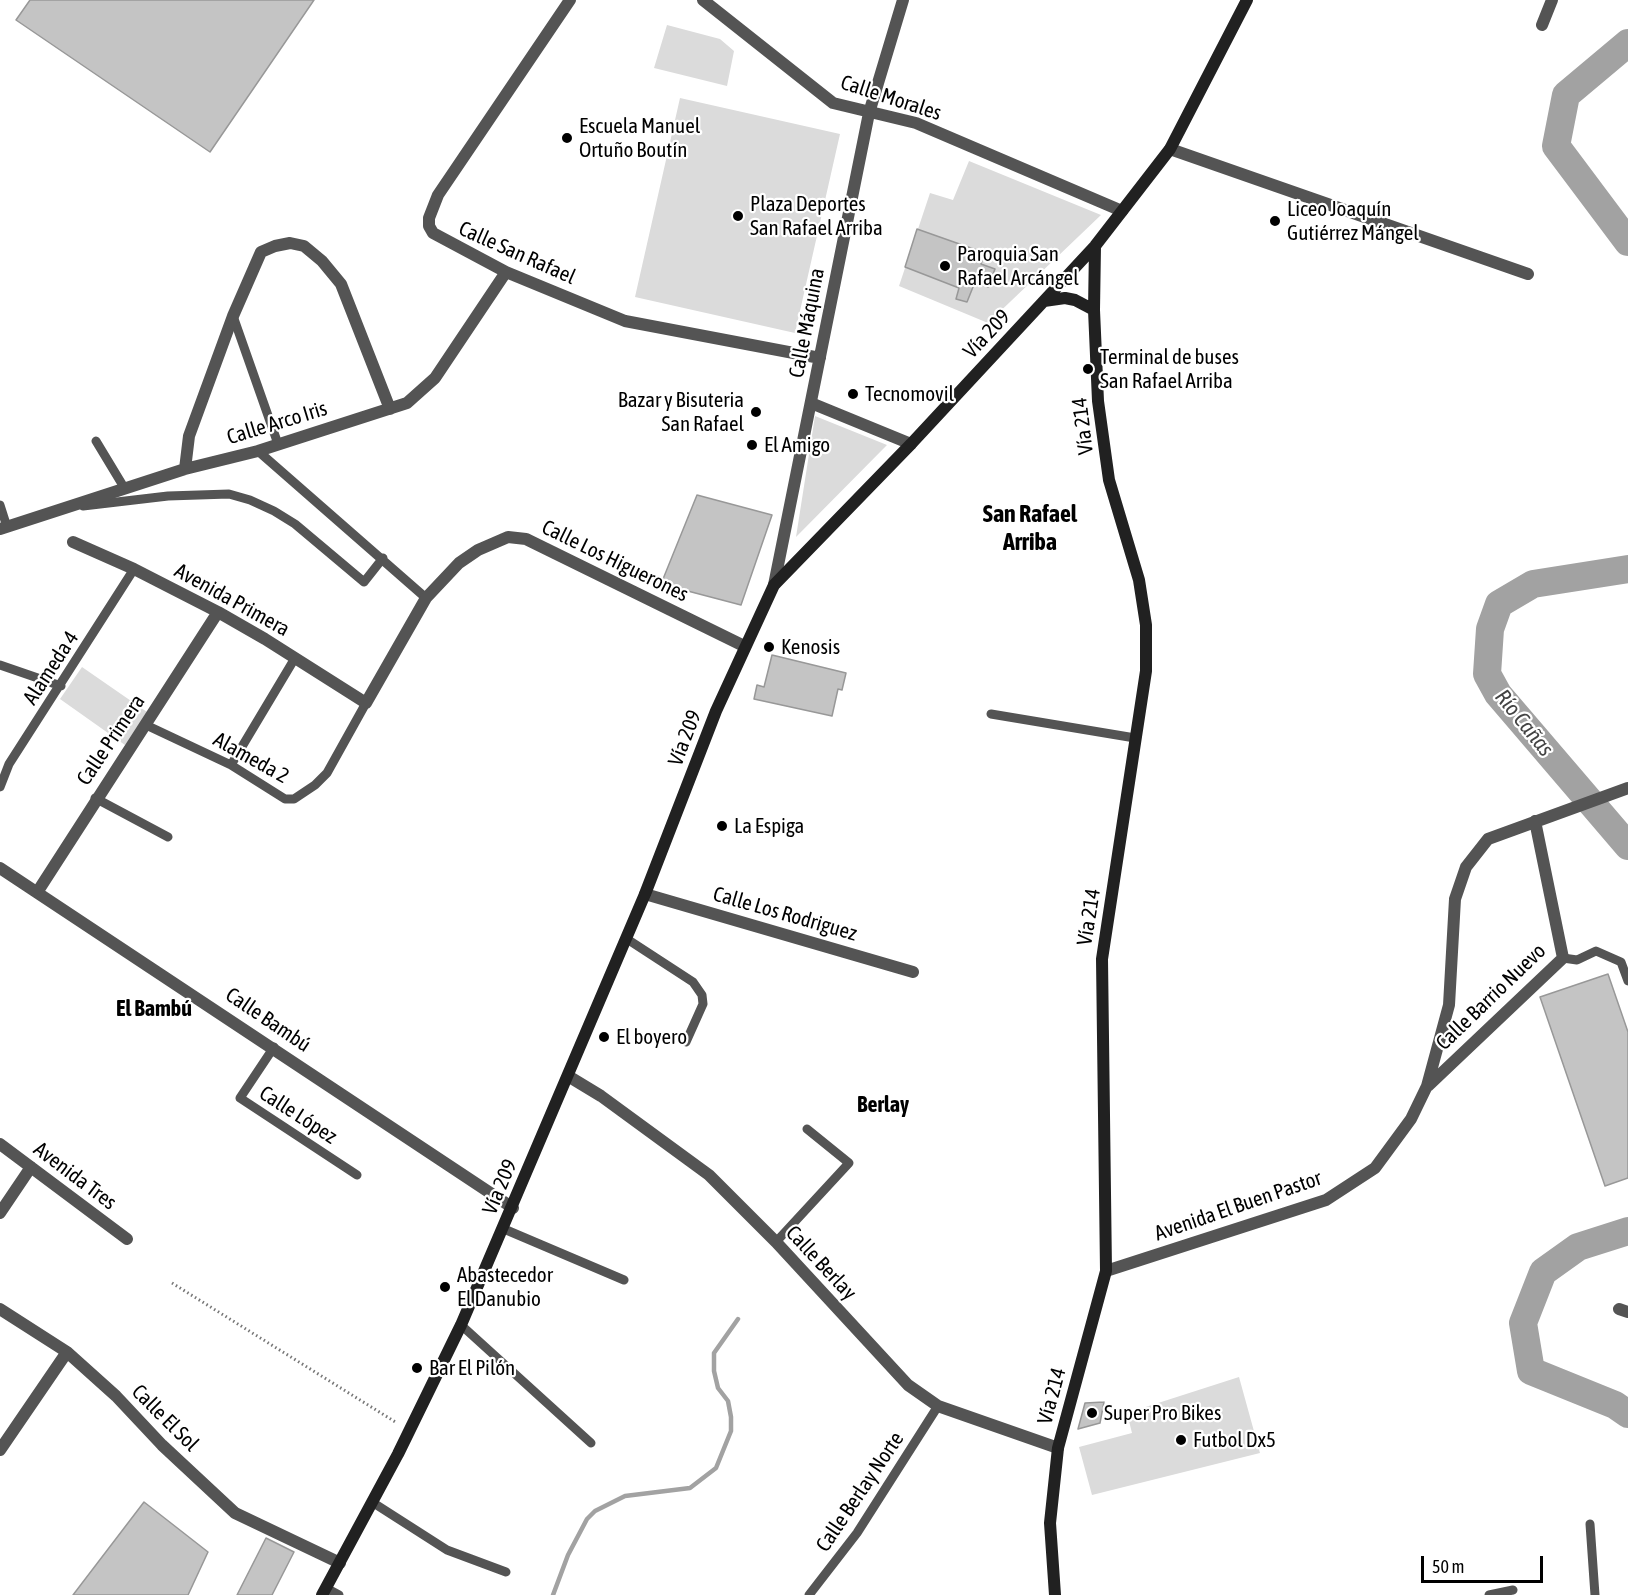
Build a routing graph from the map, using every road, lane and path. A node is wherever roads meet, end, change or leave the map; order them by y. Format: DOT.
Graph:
graph roads {
  1 [pos="570,0"];
  2 [pos="703,0"];
  3 [pos="903,0"];
  4 [pos="1247,0"];
  5 [pos="1552,0"];
  6 [pos="1542,25"];
  7 [pos="869,113"];
  8 [pos="1170,149"];
  9 [pos="1122,211"];
  10 [pos="1095,246"];
  11 [pos="506,272"];
  12 [pos="1528,274"];
  13 [pos="1044,301"];
  14 [pos="1094,310"];
  15 [pos="233,316"];
  16 [pos="820,358"];
  17 [pos="811,403"];
  18 [pos="390,409"];
  19 [pos="96,441"];
  20 [pos="278,444"];
  21 [pos="911,444"];
  22 [pos="258,451"];
  23 [pos="185,469"];
  24 [pos="125,489"];
  25 [pos="0,505"];
  26 [pos="64,508"];
  27 [pos="3,528"];
  28 [pos="73,542"];
  29 [pos="383,558"];
  30 [pos="134,569"];
  31 [pos="774,585"];
  32 [pos="426,598"];
  33 [pos="218,612"];
  34 [pos="744,646"];
  35 [pos="295,658"];
  36 [pos="0,665"];
  37 [pos="61,686"];
  38 [pos="366,703"];
  39 [pos="991,714"];
  40 [pos="146,725"];
  41 [pos="1136,738"];
  42 [pos="5,762"];
  43 [pos="231,765"];
  44 [pos="0,787"];
  45 [pos="1628,788"];
  46 [pos="95,798"];
  47 [pos="1535,821"];
  48 [pos="168,837"];
  49 [pos="0,868"];
  50 [pos="38,891"];
  51 [pos="645,894"];
  52 [pos="627,939"];
  53 [pos="1563,958"];
  54 [pos="913,972"];
  55 [pos="1628,981"];
  56 [pos="686,1042"];
  57 [pos="274,1047"];
  58 [pos="568,1076"];
  59 [pos="1427,1086"];
  60 [pos="807,1129"];
  61 [pos="0,1144"];
  62 [pos="31,1167"];
  63 [pos="357,1175"];
  64 [pos="513,1208"];
  65 [pos="0,1213"];
  66 [pos="504,1229"];
  67 [pos="127,1239"];
  68 [pos="776,1242"];
  69 [pos="1106,1270"];
  70 [pos="624,1280"];
  71 [pos="172,1283"];
  72 [pos="0,1309"];
  73 [pos="461,1325"];
  74 [pos="67,1352"];
  75 [pos="938,1406"];
  76 [pos="410,1431"];
  77 [pos="591,1443"];
  78 [pos="1058,1448"];
  79 [pos="0,1450"];
  80 [pos="372,1502"];
  81 [pos="1590,1524"];
  82 [pos="340,1563"];
  83 [pos="506,1572"];
  84 [pos="1513,1590"];
  85 [pos="324,1591"];
  86 [pos="339,1595"];
  87 [pos="809,1595"];
  88 [pos="1055,1595"];
  89 [pos="1489,1595"];
  90 [pos="1595,1595"];
  1 -- 11 [label="street, Calle San Rafael"];
  2 -- 7 [label="street, Calle Morales"];
  3 -- 7 [label="street, Calle Máquina"];
  4 -- 8 [label="main road, Vía 209"];
  5 -- 6 [label="street"];
  7 -- 9 [label="street, Calle Morales"];
  7 -- 16 [label="street, Calle Máquina"];
  8 -- 9 [label="main road, Vía 209"];
  8 -- 12 [label="street"];
  9 -- 10 [label="main road, Vía 209"];
  10 -- 13 [label="main road, Vía 209"];
  10 -- 14 [label="main road, Vía 214"];
  11 -- 16 [label="street, Calle San Rafael"];
  11 -- 18 [label="street, Calle Arco Iris"];
  13 -- 14 [label="main road"];
  13 -- 21 [label="main road, Vía 209"];
  14 -- 41 [label="main road, Vía 214"];
  15 -- 18 [label="street"];
  15 -- 20 [label="lane"];
  15 -- 23 [label="street"];
  16 -- 17 [label="street, Calle Máquina"];
  17 -- 21 [label="street"];
  17 -- 31 [label="street, Calle Máquina"];
  18 -- 20 [label="street, Calle Arco Iris"];
  19 -- 24 [label="lane"];
  20 -- 22 [label="street, Calle Arco Iris"];
  21 -- 31 [label="main road, Vía 209"];
  22 -- 23 [label="street, Calle Arco Iris"];
  22 -- 29 [label="lane"];
  23 -- 24 [label="street, Calle Arco Iris"];
  24 -- 26 [label="street, Calle Arco Iris"];
  25 -- 27 [label="lane"];
  26 -- 27 [label="street, Calle Arco Iris"];
  26 -- 29 [label="lane"];
  28 -- 30 [label="street, Avenida Primera"];
  29 -- 32 [label="lane"];
  30 -- 33 [label="street, Avenida Primera"];
  30 -- 37 [label="lane, Alameda 4"];
  31 -- 34 [label="main road, Vía 209"];
  32 -- 34 [label="street, Calle Los Higuerones"];
  32 -- 38 [label="street, Calle Los Higuerones"];
  33 -- 35 [label="street, Avenida Primera"];
  33 -- 40 [label="street, Calle Primera"];
  34 -- 51 [label="main road, Vía 209"];
  35 -- 38 [label="street, Avenida Primera"];
  35 -- 43 [label="lane"];
  36 -- 37 [label="lane"];
  37 -- 42 [label="lane, Alameda 4"];
  38 -- 43 [label="lane, Alameda 2"];
  39 -- 41 [label="lane"];
  40 -- 43 [label="lane, Alameda 2"];
  40 -- 46 [label="street, Calle Primera"];
  41 -- 69 [label="main road, Vía 214"];
  42 -- 44 [label="lane, Alameda 4"];
  45 -- 47 [label="street, Avenida El Buen Pastor"];
  46 -- 48 [label="lane"];
  46 -- 50 [label="street, Calle Primera"];
  47 -- 53 [label="street, Calle Barrio Nuevo"];
  47 -- 59 [label="street, Avenida El Buen Pastor"];
  49 -- 50 [label="street, Calle Bambú"];
  50 -- 57 [label="street, Calle Bambú"];
  51 -- 52 [label="main road, Vía 209"];
  51 -- 54 [label="street, Calle Los Rodriguez"];
  52 -- 56 [label="lane"];
  52 -- 58 [label="main road, Vía 209"];
  53 -- 55 [label="lane"];
  53 -- 59 [label="street, Calle Barrio Nuevo"];
  57 -- 63 [label="lane, Calle López"];
  57 -- 64 [label="street, Calle Bambú"];
  58 -- 64 [label="main road, Vía 209"];
  58 -- 68 [label="street, Calle Berlay"];
  59 -- 69 [label="street, Avenida El Buen Pastor"];
  60 -- 68 [label="lane"];
  61 -- 62 [label="street, Avenida Tres"];
  62 -- 65 [label="street"];
  62 -- 67 [label="street, Avenida Tres"];
  64 -- 66 [label="main road, Vía 209"];
  66 -- 70 [label="lane"];
  66 -- 73 [label="main road, Vía 209"];
  68 -- 75 [label="street, Calle Berlay"];
  69 -- 78 [label="main road, Vía 214"];
  71 -- 76 [label="path"];
  72 -- 74 [label="street, Calle El Sol"];
  73 -- 76 [label="main road, Vía 209"];
  73 -- 77 [label="lane"];
  74 -- 79 [label="street"];
  74 -- 82 [label="street, Calle El Sol"];
  75 -- 78 [label="street, Calle Berlay"];
  75 -- 87 [label="lane, Calle Berlay Norte"];
  76 -- 80 [label="main road, Vía 209"];
  78 -- 88 [label="main road, Vía 214"];
  80 -- 82 [label="main road, Vía 209"];
  80 -- 83 [label="lane"];
  81 -- 90 [label="lane"];
  82 -- 85 [label="main road, Vía 209"];
  84 -- 89 [label="lane"];
  85 -- 86 [label="lane"];
}
